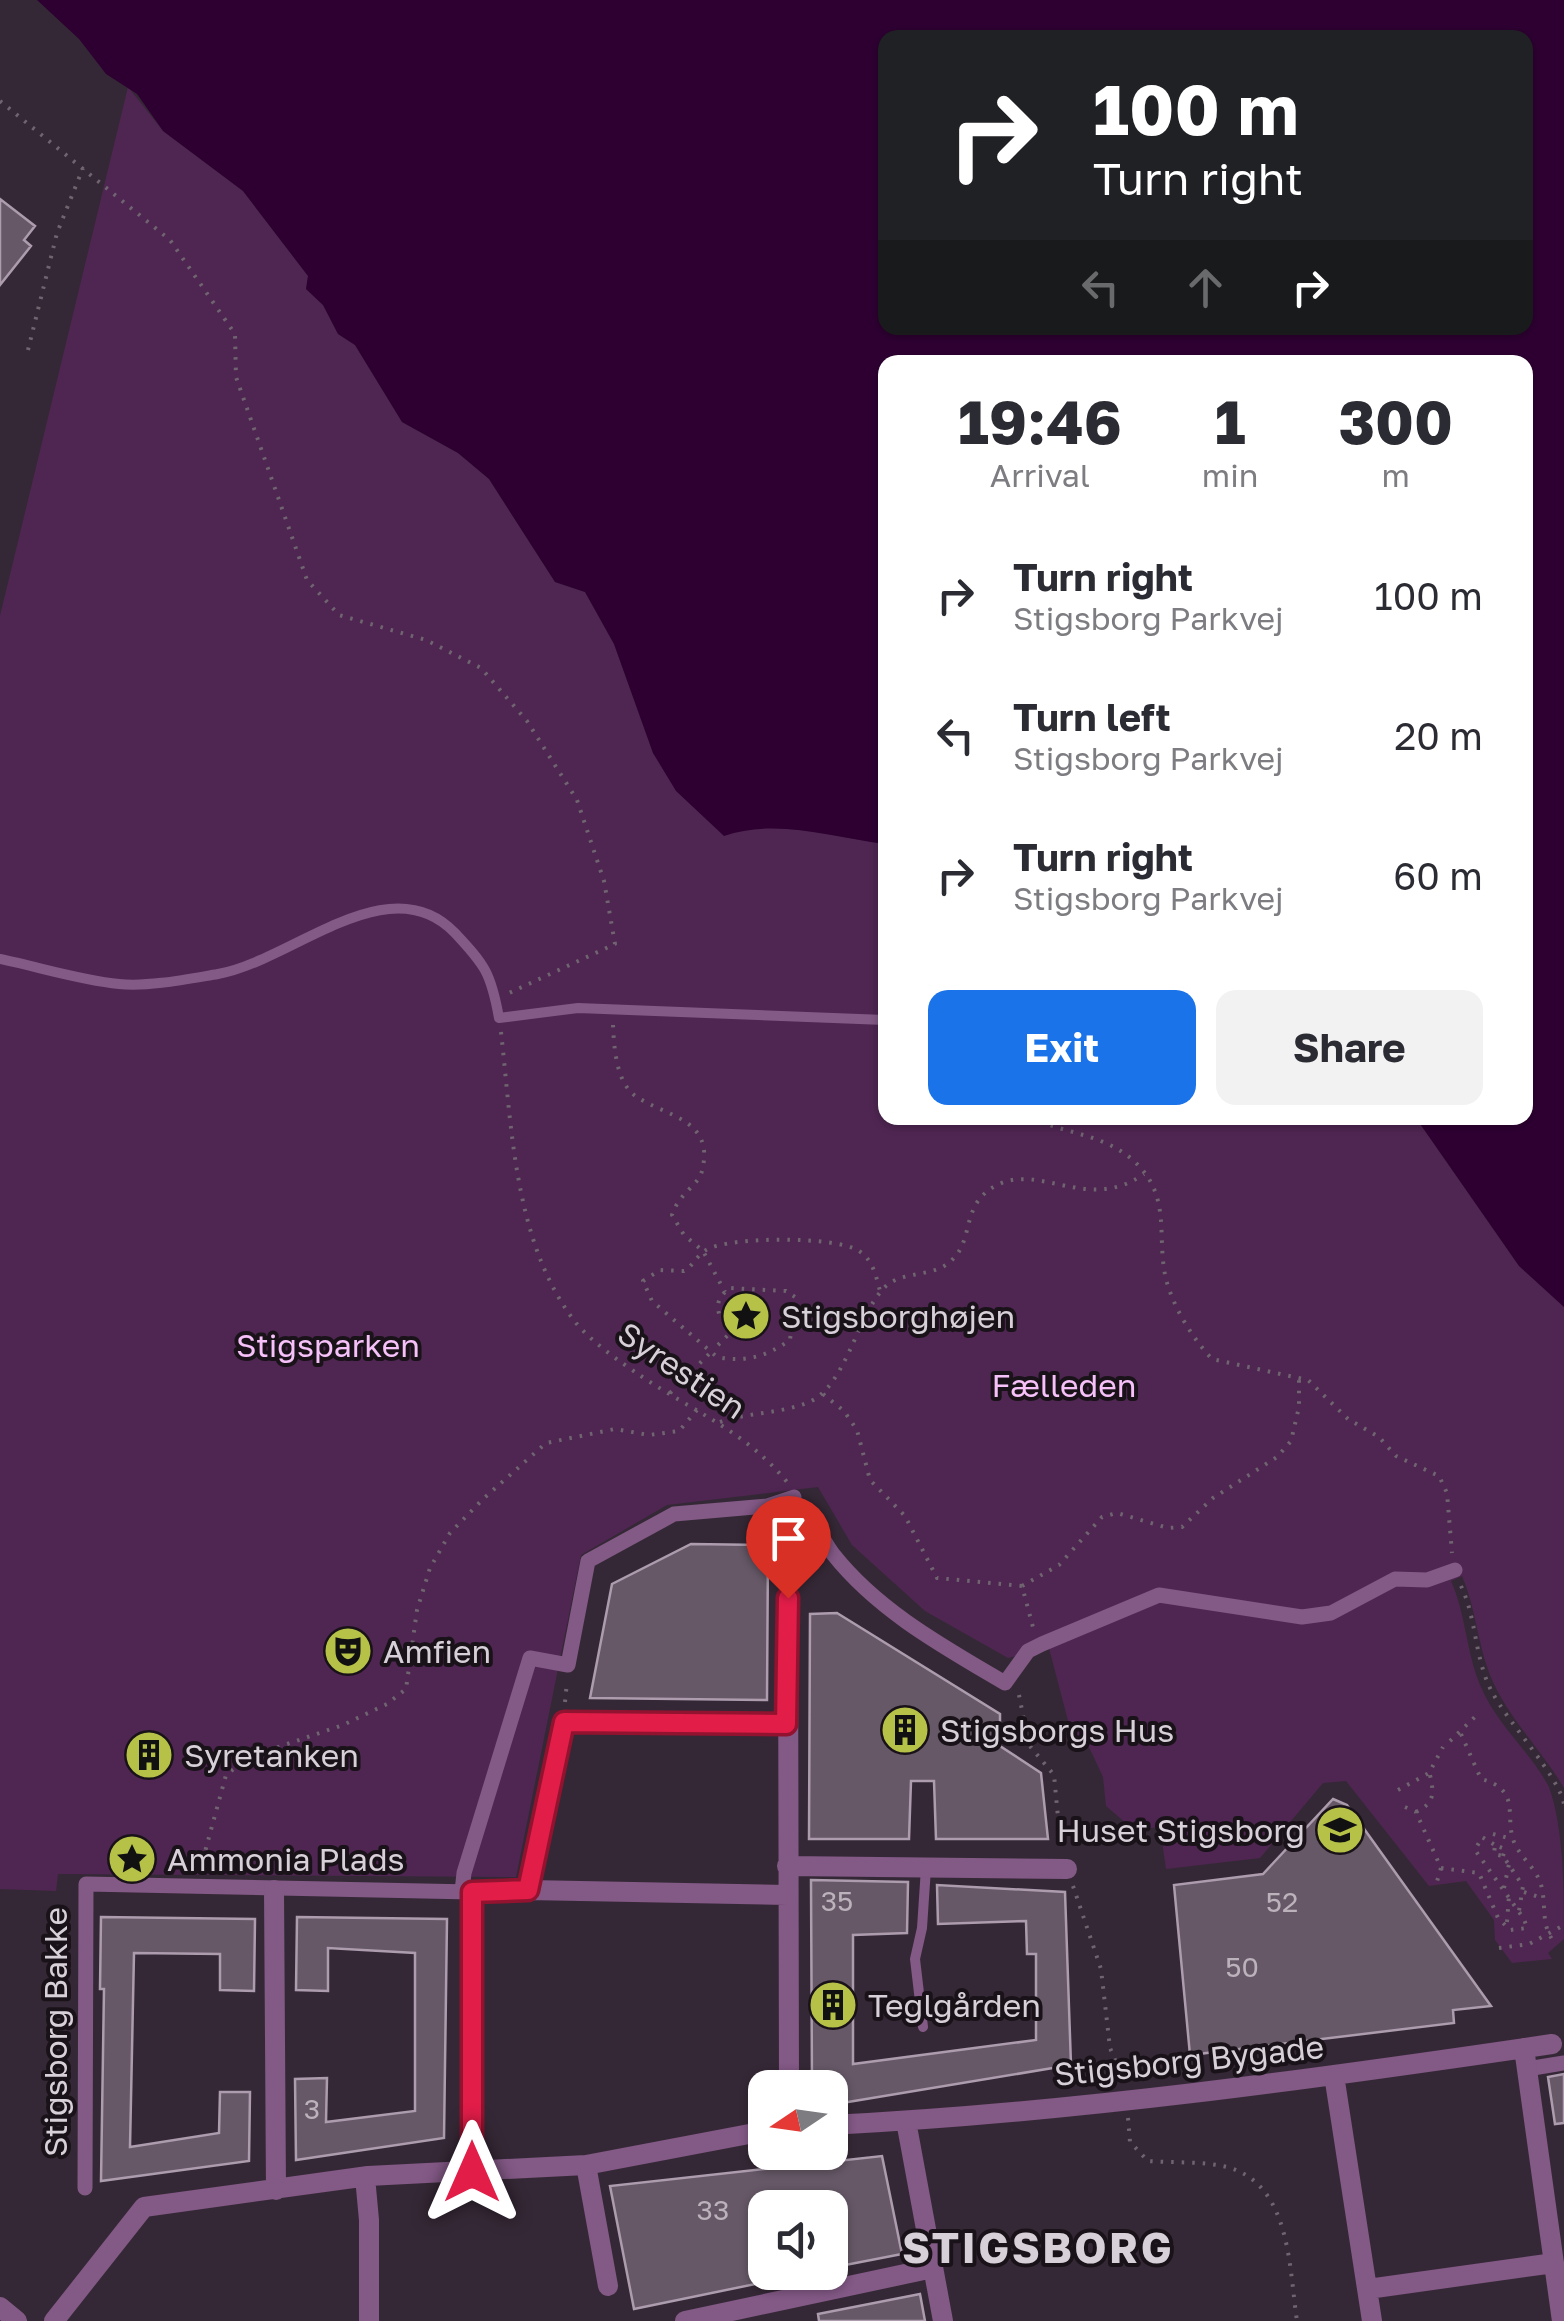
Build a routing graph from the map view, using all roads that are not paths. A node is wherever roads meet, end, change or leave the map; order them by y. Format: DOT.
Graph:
graph roads {
  1 [pos="0,959"];
  2 [pos="878,1020"];
  3 [pos="1454,1570"];
  4 [pos="788,1598"];
  5 [pos="786,1724"];
  6 [pos="787,1866"];
  7 [pos="926,1868"];
  8 [pos="1066,1868"];
  9 [pos="274,1890"];
  10 [pos="528,1890"];
  11 [pos="467,1892"];
  12 [pos="787,1895"];
  13 [pos="924,2026"];
  14 [pos="1552,2044"];
  15 [pos="1526,2058"];
  16 [pos="1564,2064"];
  17 [pos="789,2070"];
  18 [pos="1334,2075"];
  19 [pos="906,2121"];
  20 [pos="848,2123"];
  21 [pos="748,2134"];
  22 [pos="586,2165"];
  23 [pos="472,2172"];
  24 [pos="364,2176"];
  25 [pos="85,2188"];
  26 [pos="276,2190"];
  27 [pos="1559,2262"];
  28 [pos="933,2268"];
  29 [pos="608,2286"];
  30 [pos="1368,2289"];
  31 [pos="0,2307"];
  32 [pos="16,2321"];
  33 [pos="54,2321"];
  34 [pos="369,2321"];
  35 [pos="685,2321"];
  36 [pos="944,2321"];
  37 [pos="1372,2321"];
  38 [pos="1562,2321"];
  1 -- 2 [label="lane"];
  3 -- 11 [label="street"];
  4 -- 5 [label="street"];
  5 -- 6 [label="street"];
  5 -- 10 [label="street"];
  6 -- 7 [label="street"];
  6 -- 12 [label="street"];
  7 -- 8 [label="street"];
  7 -- 13 [label="lane"];
  9 -- 11 [label="street, Stigsborg Bakke"];
  9 -- 25 [label="street, Stigsborg Bakke"];
  9 -- 26 [label="street"];
  10 -- 11 [label="street"];
  10 -- 12 [label="street"];
  11 -- 23 [label="street"];
  12 -- 17 [label="street"];
  14 -- 15 [label="street, Stigsborg Bygade"];
  15 -- 16 [label="street"];
  15 -- 18 [label="street, Stigsborg Bygade"];
  15 -- 27 [label="street"];
  18 -- 19 [label="street, Stigsborg Bygade"];
  18 -- 30 [label="street"];
  19 -- 20 [label="street, Stigsborg Bygade"];
  19 -- 28 [label="street"];
  21 -- 22 [label="street"];
  22 -- 23 [label="street"];
  22 -- 29 [label="street"];
  23 -- 24 [label="street"];
  24 -- 26 [label="street"];
  24 -- 34 [label="street"];
  26 -- 33 [label="street"];
  27 -- 30 [label="street"];
  27 -- 38 [label="street"];
  28 -- 35 [label="street"];
  28 -- 36 [label="street"];
  30 -- 37 [label="street"];
  31 -- 32 [label="street"];
}
